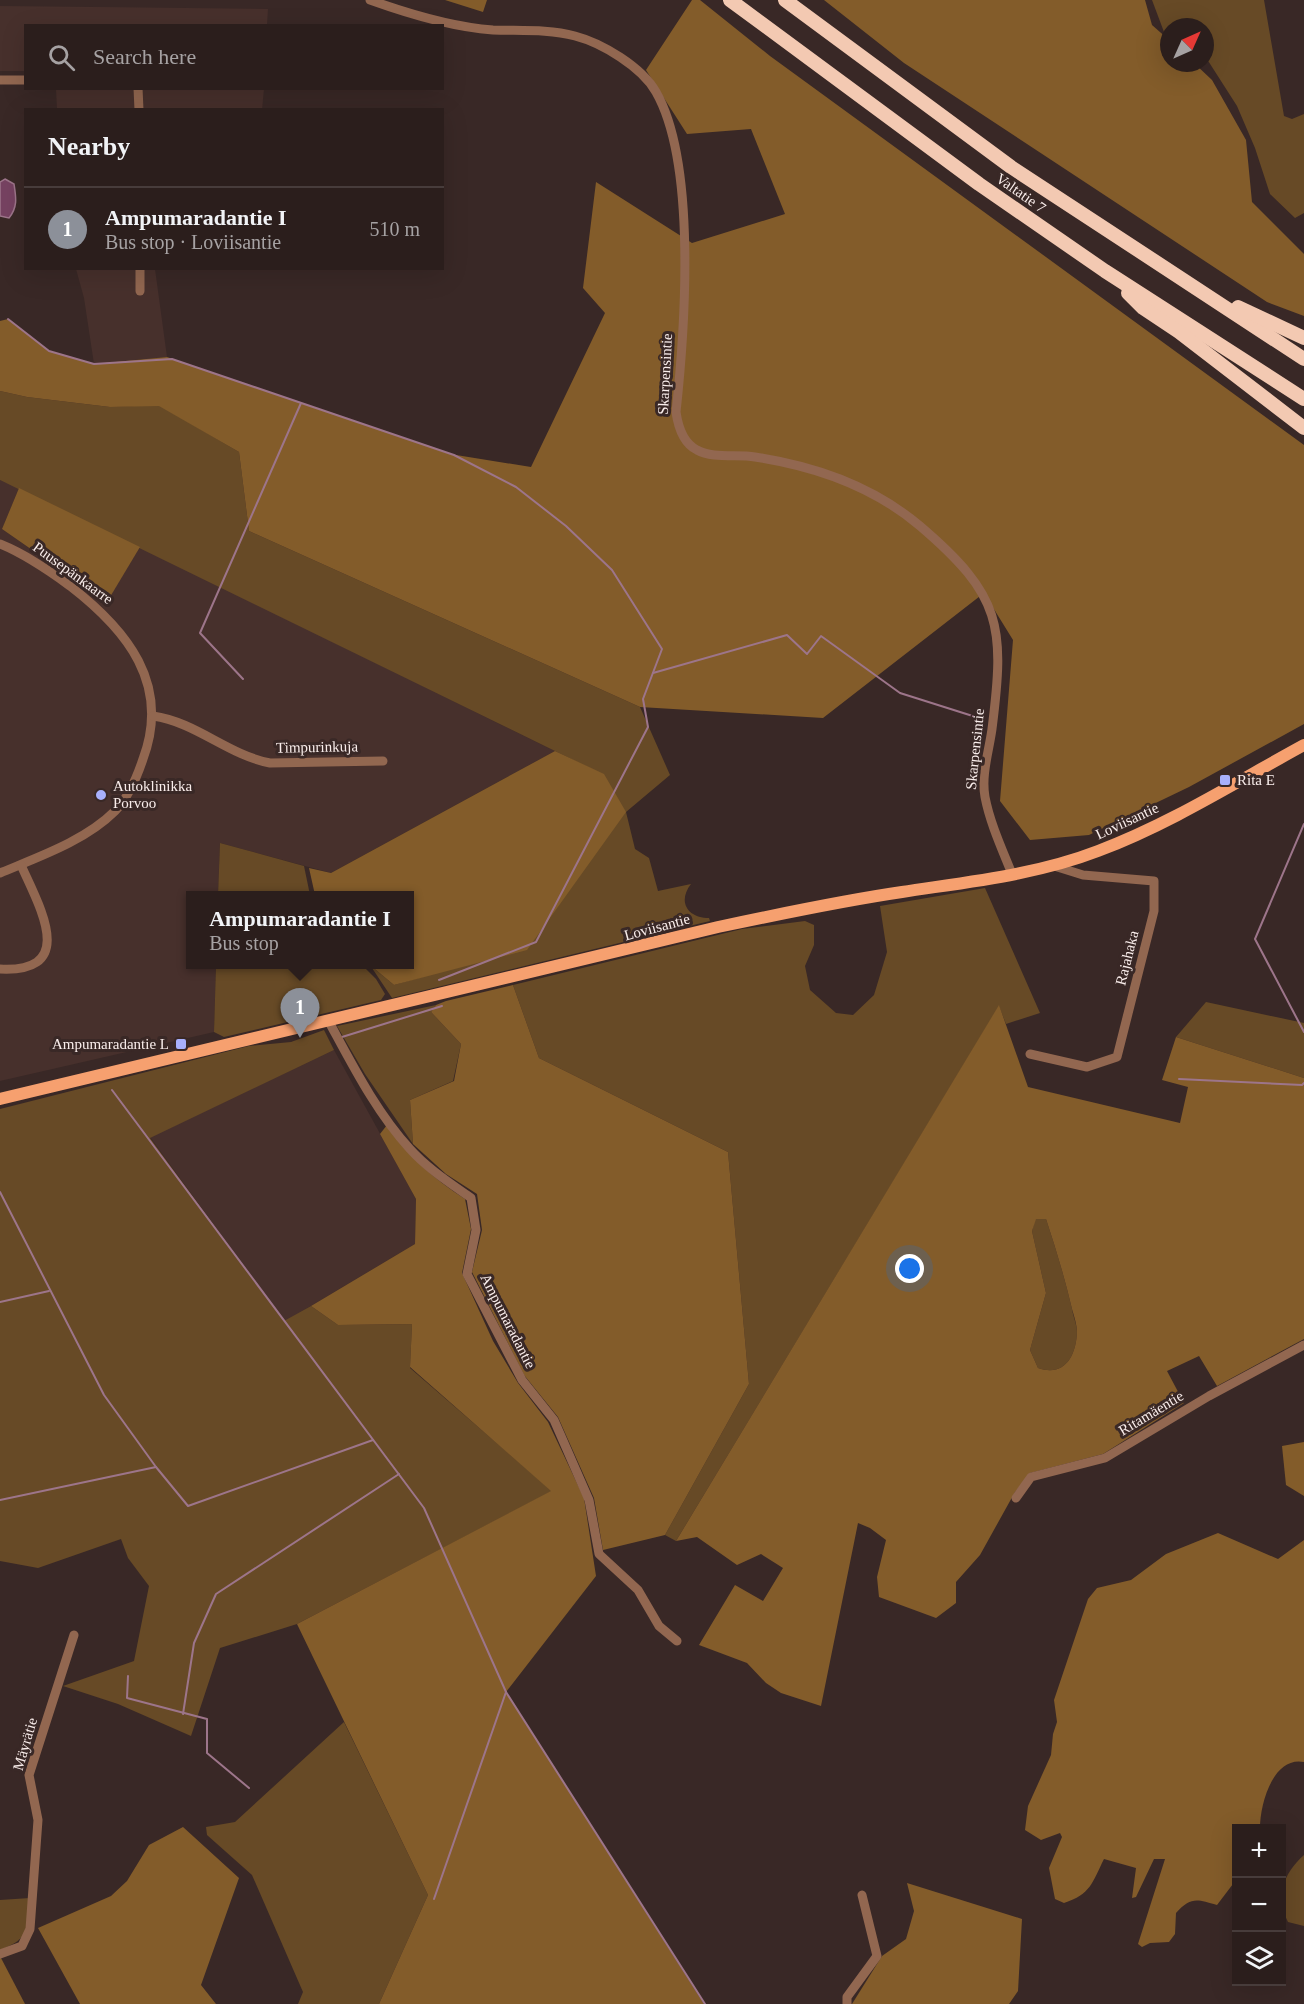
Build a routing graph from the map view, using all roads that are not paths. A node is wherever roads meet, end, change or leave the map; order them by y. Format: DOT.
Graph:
graph roads {
  1 [pos="370,0"];
  2 [pos="730,0"];
  3 [pos="785,0"];
  4 [pos="0,80"];
  5 [pos="24,80"];
  6 [pos="138,90"];
  7 [pos="139,108"];
  8 [pos="1117,237"];
  9 [pos="140,270"];
  10 [pos="1105,271"];
  11 [pos="140,291"];
  12 [pos="1304,338"];
  13 [pos="1304,359"];
  14 [pos="1304,399"];
  15 [pos="1304,428"];
  16 [pos="0,544"];
  17 [pos="153,716"];
  18 [pos="1304,745"];
  19 [pos="383,761"];
  20 [pos="21,865"];
  21 [pos="1050,865"];
  22 [pos="0,873"];
  23 [pos="1012,874"];
  24 [pos="0,969"];
  25 [pos="328,1020"];
  26 [pos="1030,1054"];
  27 [pos="0,1099"];
  28 [pos="1304,1345"];
  29 [pos="1016,1498"];
  30 [pos="74,1635"];
  31 [pos="677,1641"];
  32 [pos="862,1895"];
  33 [pos="0,1954"];
  34 [pos="847,2004"];
  1 -- 23 [label="street, Skarpensintie"];
  2 -- 10 [label="highway, Valtatie 7"];
  3 -- 8 [label="highway, Valtatie 7"];
  4 -- 5 [label="street"];
  6 -- 7 [label="street"];
  8 -- 12 [label="highway"];
  8 -- 13 [label="highway, Valtatie 7"];
  9 -- 11 [label="street"];
  10 -- 14 [label="highway, Valtatie 7"];
  10 -- 15 [label="highway"];
  16 -- 17 [label="street, Puusepänkaarre"];
  17 -- 19 [label="street, Timpurinkuja"];
  17 -- 20 [label="street, Puusepänkaarre"];
  18 -- 21 [label="main road, Loviisantie"];
  20 -- 22 [label="street, Puusepänkaarre"];
  20 -- 24 [label="street"];
  21 -- 23 [label="main road, Loviisantie"];
  21 -- 26 [label="street, Rajahaka"];
  23 -- 25 [label="main road, Loviisantie"];
  25 -- 27 [label="main road, Loviisantie"];
  25 -- 31 [label="street, Ampumaradantie"];
  28 -- 29 [label="street, Ritamäentie"];
  30 -- 33 [label="street, Mäyrätie"];
  32 -- 34 [label="street"];
}
